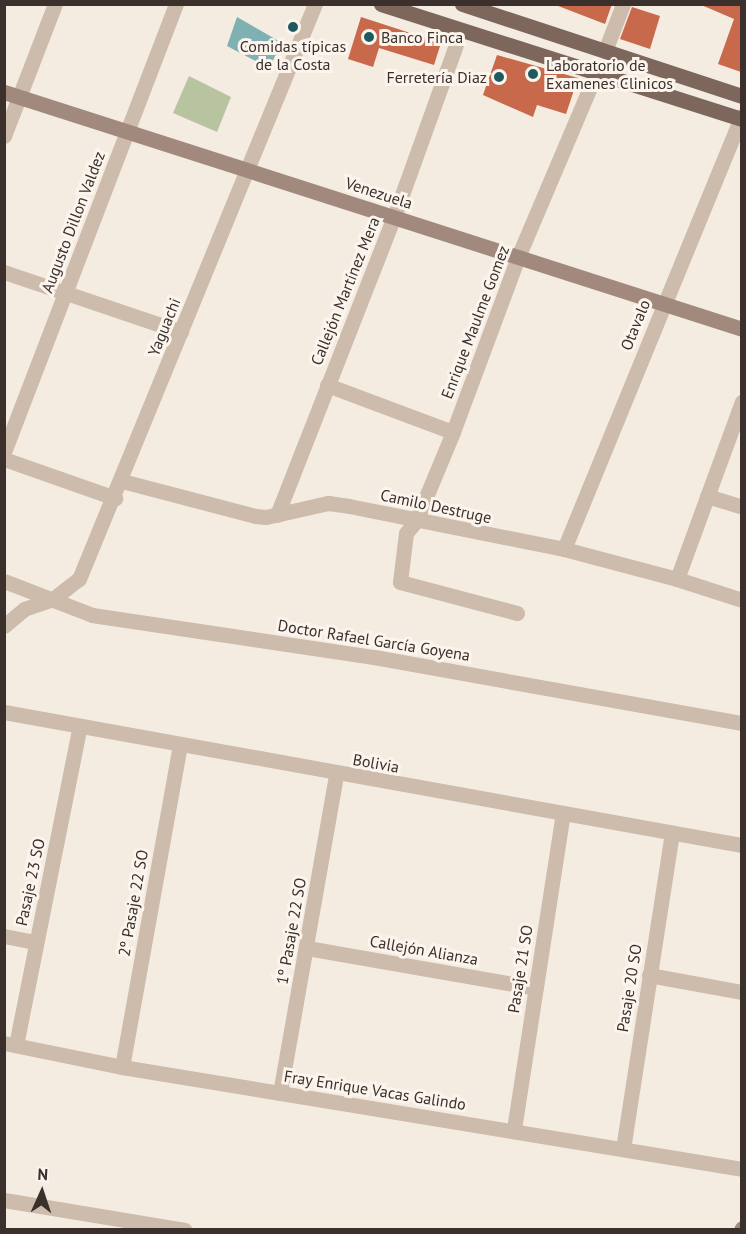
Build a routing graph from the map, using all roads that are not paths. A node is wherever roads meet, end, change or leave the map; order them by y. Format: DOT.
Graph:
graph roads {
  1 [pos="56,4"];
  2 [pos="176,4"];
  3 [pos="315,4"];
  4 [pos="381,4"];
  5 [pos="462,4"];
  6 [pos="623,4"];
  7 [pos="456,45"];
  8 [pos="605,51"];
  9 [pos="596,73"];
  10 [pos="12,94"];
  11 [pos="741,96"];
  12 [pos="741,118"];
  13 [pos="128,131"];
  14 [pos="4,136"];
  15 [pos="248,170"];
  16 [pos="394,217"];
  17 [pos="518,257"];
  18 [pos="4,272"];
  19 [pos="66,291"];
  20 [pos="663,304"];
  21 [pos="741,329"];
  22 [pos="181,332"];
  23 [pos="327,385"];
  24 [pos="741,401"];
  25 [pos="453,432"];
  26 [pos="4,452"];
  27 [pos="4,459"];
  28 [pos="122,481"];
  29 [pos="707,496"];
  30 [pos="115,498"];
  31 [pos="741,507"];
  32 [pos="277,515"];
  33 [pos="416,521"];
  34 [pos="564,549"];
  35 [pos="79,579"];
  36 [pos="677,579"];
  37 [pos="4,581"];
  38 [pos="53,599"];
  39 [pos="741,600"];
  40 [pos="517,613"];
  41 [pos="92,615"];
  42 [pos="4,626"];
  43 [pos="4,712"];
  44 [pos="741,723"];
  45 [pos="80,726"];
  46 [pos="180,745"];
  47 [pos="336,774"];
  48 [pos="563,814"];
  49 [pos="672,833"];
  50 [pos="741,845"];
  51 [pos="4,936"];
  52 [pos="36,942"];
  53 [pos="307,948"];
  54 [pos="649,975"];
  55 [pos="536,988"];
  56 [pos="741,992"];
  57 [pos="10,1044"];
  58 [pos="122,1067"];
  59 [pos="280,1093"];
  60 [pos="514,1129"];
  61 [pos="623,1149"];
  62 [pos="741,1169"];
  63 [pos="4,1200"];
  64 [pos="185,1230"];
  1 -- 10 [label="street"];
  2 -- 13 [label="street, Augusto Dillon Valdez"];
  3 -- 15 [label="street, Yaguachi"];
  4 -- 9 [label="main road"];
  5 -- 8 [label="main road"];
  6 -- 8 [label="street"];
  7 -- 16 [label="street, Callejón Martínez Mera"];
  8 -- 11 [label="main road"];
  9 -- 12 [label="main road"];
  9 -- 17 [label="street, Enrique Maulme Gomez"];
  10 -- 13 [label="street, Venezuela"];
  10 -- 14 [label="street"];
  12 -- 20 [label="street, Otavalo"];
  13 -- 15 [label="street, Venezuela"];
  13 -- 19 [label="street, Augusto Dillon Valdez"];
  15 -- 16 [label="street, Venezuela"];
  15 -- 22 [label="street, Yaguachi"];
  16 -- 17 [label="street, Venezuela"];
  16 -- 23 [label="street, Callejón Martínez Mera"];
  17 -- 20 [label="street, Venezuela"];
  17 -- 25 [label="street, Enrique Maulme Gomez"];
  18 -- 19 [label="street"];
  19 -- 22 [label="street"];
  19 -- 26 [label="street, Augusto Dillon Valdez"];
  20 -- 21 [label="street, Venezuela"];
  20 -- 34 [label="street, Otavalo"];
  22 -- 28 [label="street, Yaguachi"];
  23 -- 25 [label="street"];
  23 -- 32 [label="street, Callejón Martínez Mera"];
  24 -- 29 [label="street"];
  25 -- 33 [label="street, Enrique Maulme Gomez"];
  27 -- 30 [label="street"];
  28 -- 30 [label="street, Yaguachi"];
  28 -- 32 [label="street, Camilo Destruge"];
  29 -- 31 [label="street"];
  29 -- 36 [label="street"];
  30 -- 35 [label="street, Yaguachi"];
  32 -- 33 [label="street, Camilo Destruge"];
  33 -- 34 [label="street, Camilo Destruge"];
  33 -- 40 [label="street, Enrique Maulme Gomez"];
  34 -- 36 [label="street, Camilo Destruge"];
  35 -- 38 [label="street, Yaguachi"];
  35 -- 41 [label="street"];
  36 -- 39 [label="street, Camilo Destruge"];
  37 -- 38 [label="street, Doctor Rafael García Goyena"];
  38 -- 41 [label="street, Doctor Rafael García Goyena"];
  38 -- 42 [label="street, Yaguachi"];
  41 -- 44 [label="street, Doctor Rafael García Goyena"];
  43 -- 45 [label="street, Bolivia"];
  45 -- 46 [label="street, Bolivia"];
  45 -- 52 [label="street, Pasaje 23 SO"];
  46 -- 47 [label="street, Bolivia"];
  46 -- 58 [label="street, 2º Pasaje 22 SO"];
  47 -- 48 [label="street, Bolivia"];
  47 -- 53 [label="street, 1º Pasaje 22 SO"];
  48 -- 49 [label="street, Bolivia"];
  48 -- 55 [label="street, Pasaje 21 SO"];
  49 -- 50 [label="street, Bolivia"];
  49 -- 54 [label="street, Pasaje 20 SO"];
  51 -- 52 [label="street"];
  52 -- 57 [label="street, Pasaje 23 SO"];
  53 -- 55 [label="street, Callejón Alianza"];
  53 -- 59 [label="street, 1º Pasaje 22 SO"];
  54 -- 56 [label="street"];
  54 -- 61 [label="street, Pasaje 20 SO"];
  55 -- 60 [label="street, Pasaje 21 SO"];
  57 -- 58 [label="street, Fray Enrique Vacas Galindo"];
  58 -- 59 [label="street, Fray Enrique Vacas Galindo"];
  59 -- 60 [label="street, Fray Enrique Vacas Galindo"];
  60 -- 61 [label="street, Fray Enrique Vacas Galindo"];
  61 -- 62 [label="street, Fray Enrique Vacas Galindo"];
  63 -- 64 [label="street"];
}
